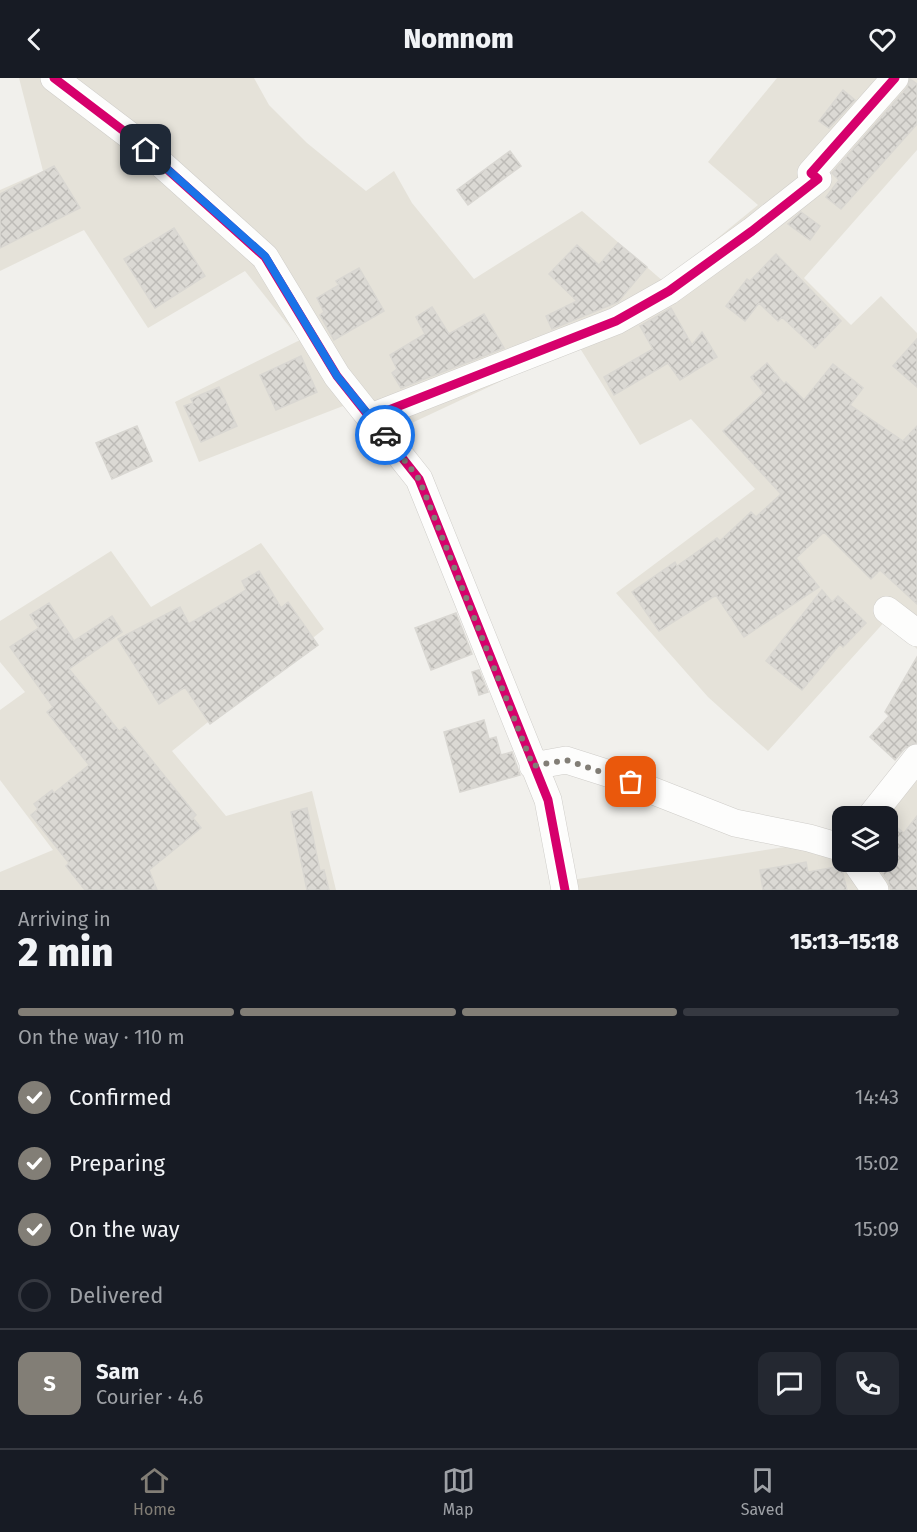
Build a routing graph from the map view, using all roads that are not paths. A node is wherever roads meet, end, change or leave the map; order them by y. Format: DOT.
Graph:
graph roads {
  1 [pos="54,78"];
  2 [pos="895,78"];
  3 [pos="371,417"];
  4 [pos="887,610"];
  5 [pos="917,633"];
  6 [pos="917,758"];
  7 [pos="533,766"];
  8 [pos="879,806"];
  9 [pos="832,845"];
  10 [pos="863,872"];
  11 [pos="565,890"];
  12 [pos="875,890"];
  1 -- 3 [label="street"];
  2 -- 3 [label="street"];
  3 -- 7 [label="street"];
  4 -- 5 [label="street"];
  6 -- 8 [label="street"];
  7 -- 9 [label="street"];
  7 -- 11 [label="street"];
  10 -- 12 [label="street"];
}
